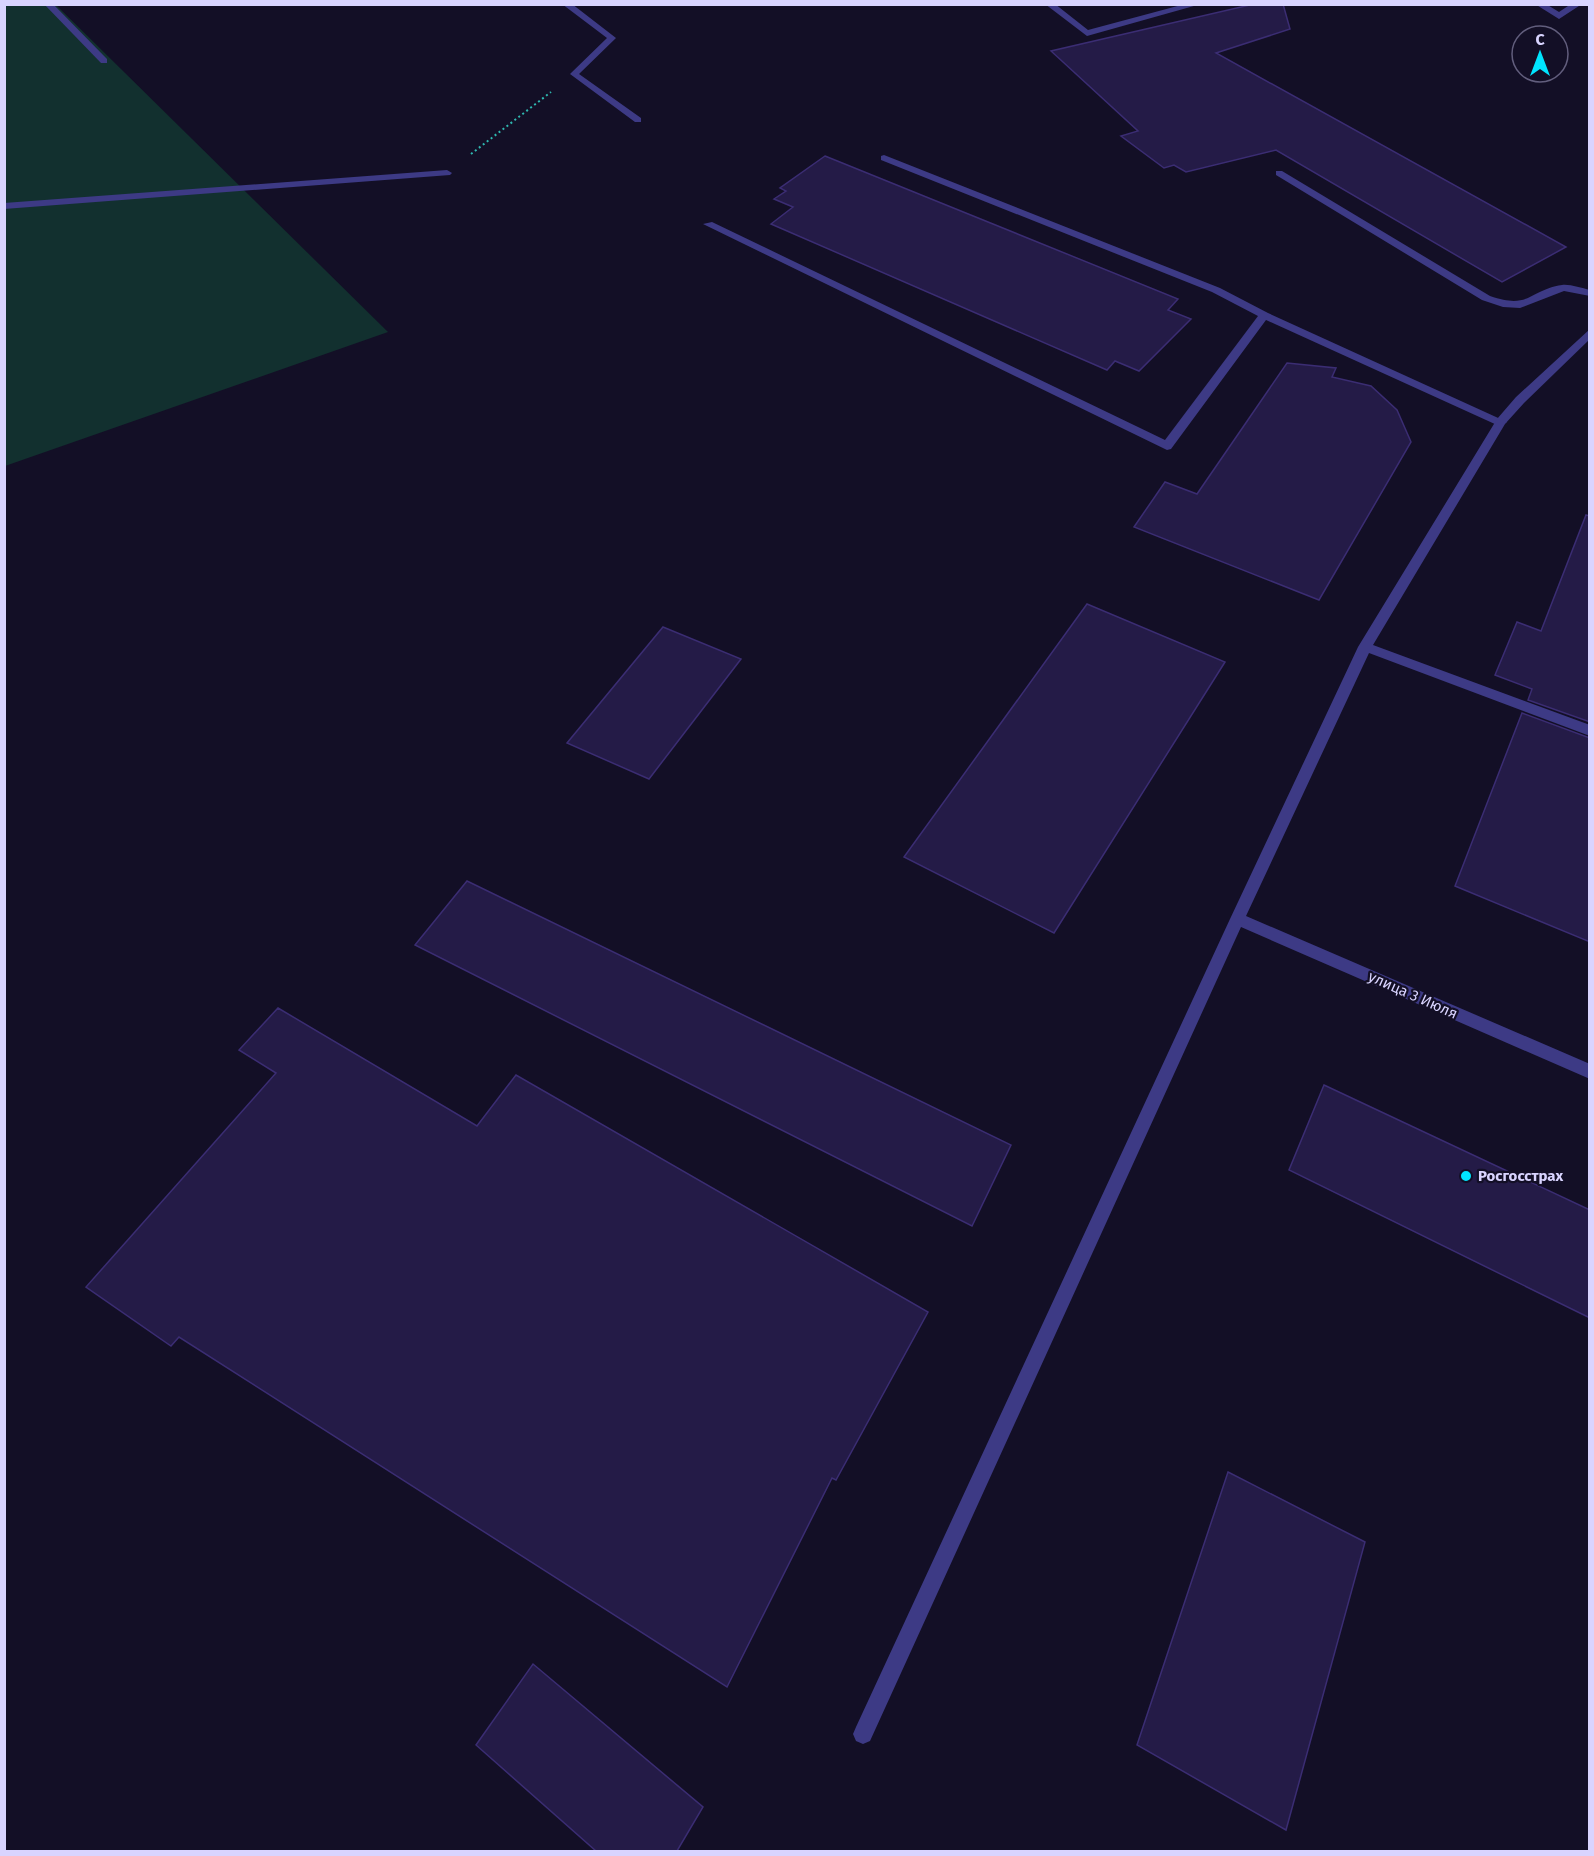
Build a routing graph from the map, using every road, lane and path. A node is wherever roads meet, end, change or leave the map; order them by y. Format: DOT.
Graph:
graph roads {
  1 [pos="48,4"];
  2 [pos="566,4"];
  3 [pos="1049,4"];
  4 [pos="1197,4"];
  5 [pos="1539,4"];
  6 [pos="1578,4"];
  7 [pos="104,61"];
  8 [pos="574,74"];
  9 [pos="638,120"];
  10 [pos="885,158"];
  11 [pos="447,173"];
  12 [pos="1279,173"];
  13 [pos="4,206"];
  14 [pos="708,224"];
  15 [pos="1590,293"];
  16 [pos="1264,315"];
  17 [pos="1590,332"];
  18 [pos="1502,422"];
  19 [pos="1365,647"];
  20 [pos="1590,730"];
  21 [pos="1237,919"];
  22 [pos="1590,1072"];
  23 [pos="863,1734"];
  1 -- 7 [label="street"];
  2 -- 8 [label="street"];
  3 -- 4 [label="street"];
  5 -- 6 [label="street"];
  8 -- 9 [label="street"];
  8 -- 11 [label="path"];
  10 -- 16 [label="street"];
  11 -- 13 [label="street"];
  12 -- 15 [label="street"];
  14 -- 16 [label="street"];
  16 -- 18 [label="street"];
  17 -- 18 [label="street"];
  18 -- 19 [label="street"];
  19 -- 20 [label="street"];
  19 -- 21 [label="street"];
  21 -- 22 [label="street, улица 3 Июля"];
  21 -- 23 [label="street"];
}
